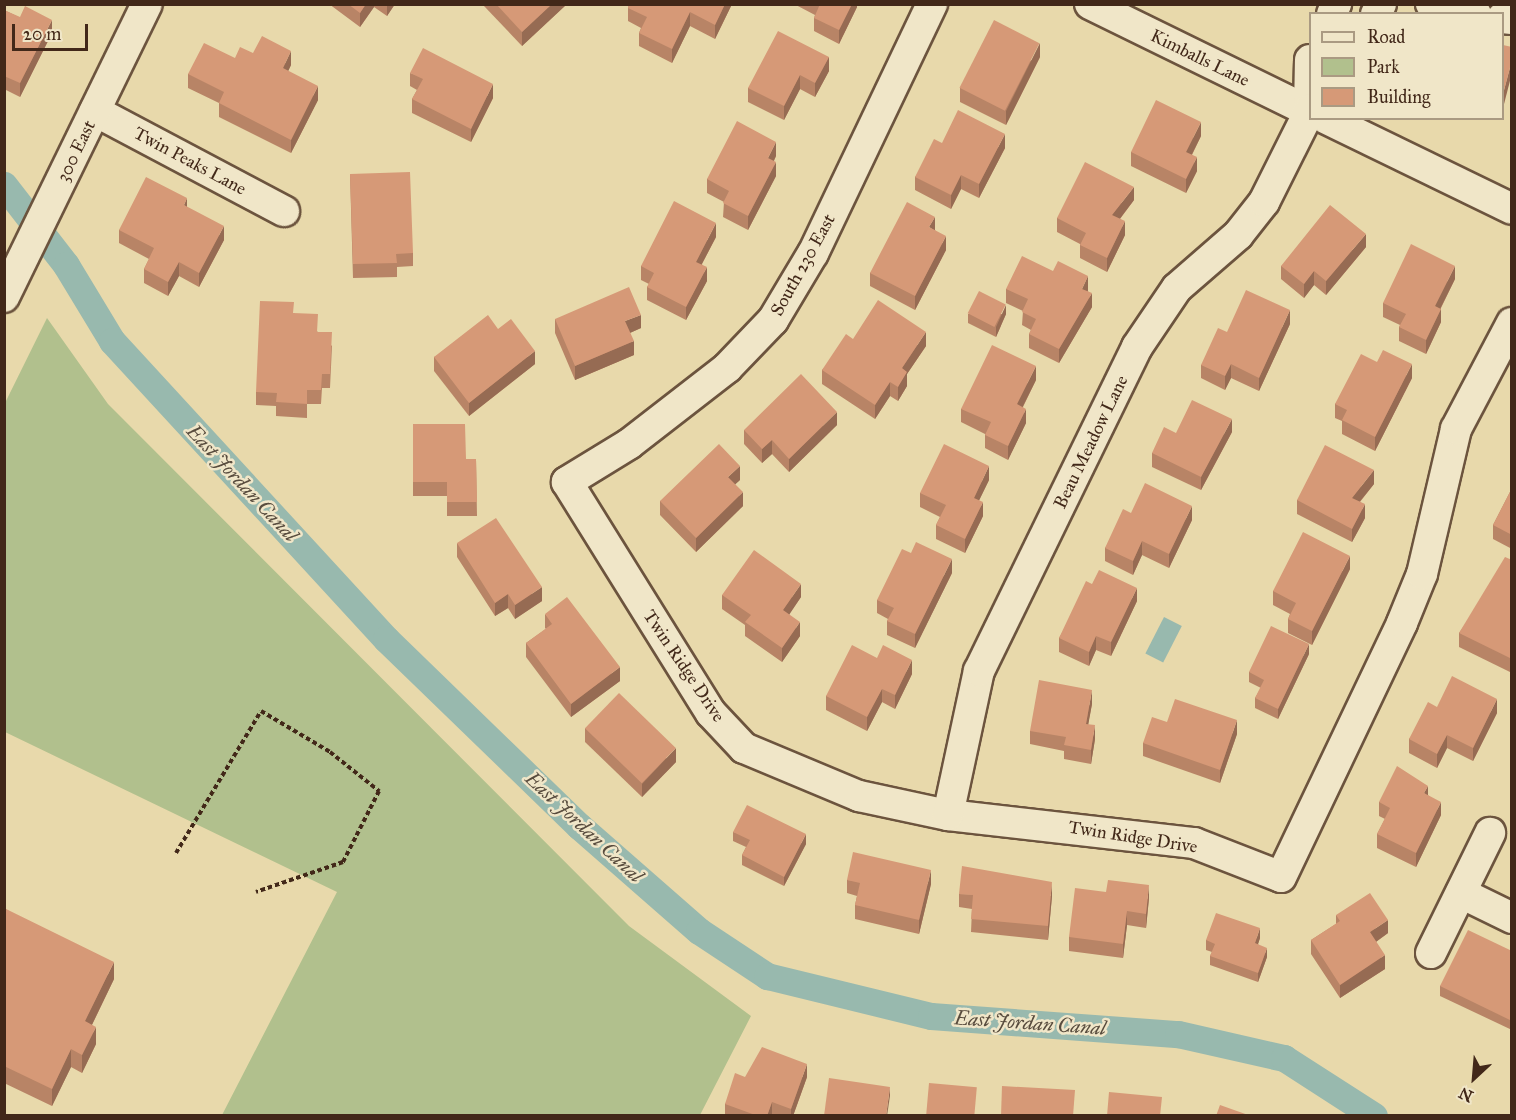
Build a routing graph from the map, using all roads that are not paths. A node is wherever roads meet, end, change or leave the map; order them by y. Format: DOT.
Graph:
graph roads {
  1 [pos="147,4"];
  2 [pos="932,4"];
  3 [pos="1090,4"];
  4 [pos="1431,4"];
  5 [pos="1467,12"];
  6 [pos="95,111"];
  7 [pos="1309,111"];
  8 [pos="1310,120"];
  9 [pos="1328,120"];
  10 [pos="1512,209"];
  11 [pos="284,211"];
  12 [pos="4,297"];
  13 [pos="1512,323"];
  14 [pos="567,482"];
  15 [pos="948,815"];
  16 [pos="1490,833"];
  17 [pos="1461,893"];
  18 [pos="1512,918"];
  19 [pos="1431,953"];
  1 -- 6 [label="street, 300 East"];
  2 -- 14 [label="street, South 230 East"];
  3 -- 7 [label="street, Kimballs Lane"];
  4 -- 5 [label="street"];
  6 -- 11 [label="street, Twin Peaks Lane"];
  6 -- 12 [label="street, 300 East"];
  8 -- 15 [label="street, Beau Meadow Lane"];
  9 -- 10 [label="street, Kimballs Lane"];
  13 -- 15 [label="street, Twin Ridge Drive"];
  14 -- 15 [label="street, Twin Ridge Drive"];
  16 -- 17 [label="street"];
  17 -- 18 [label="street"];
  17 -- 19 [label="street"];
}
